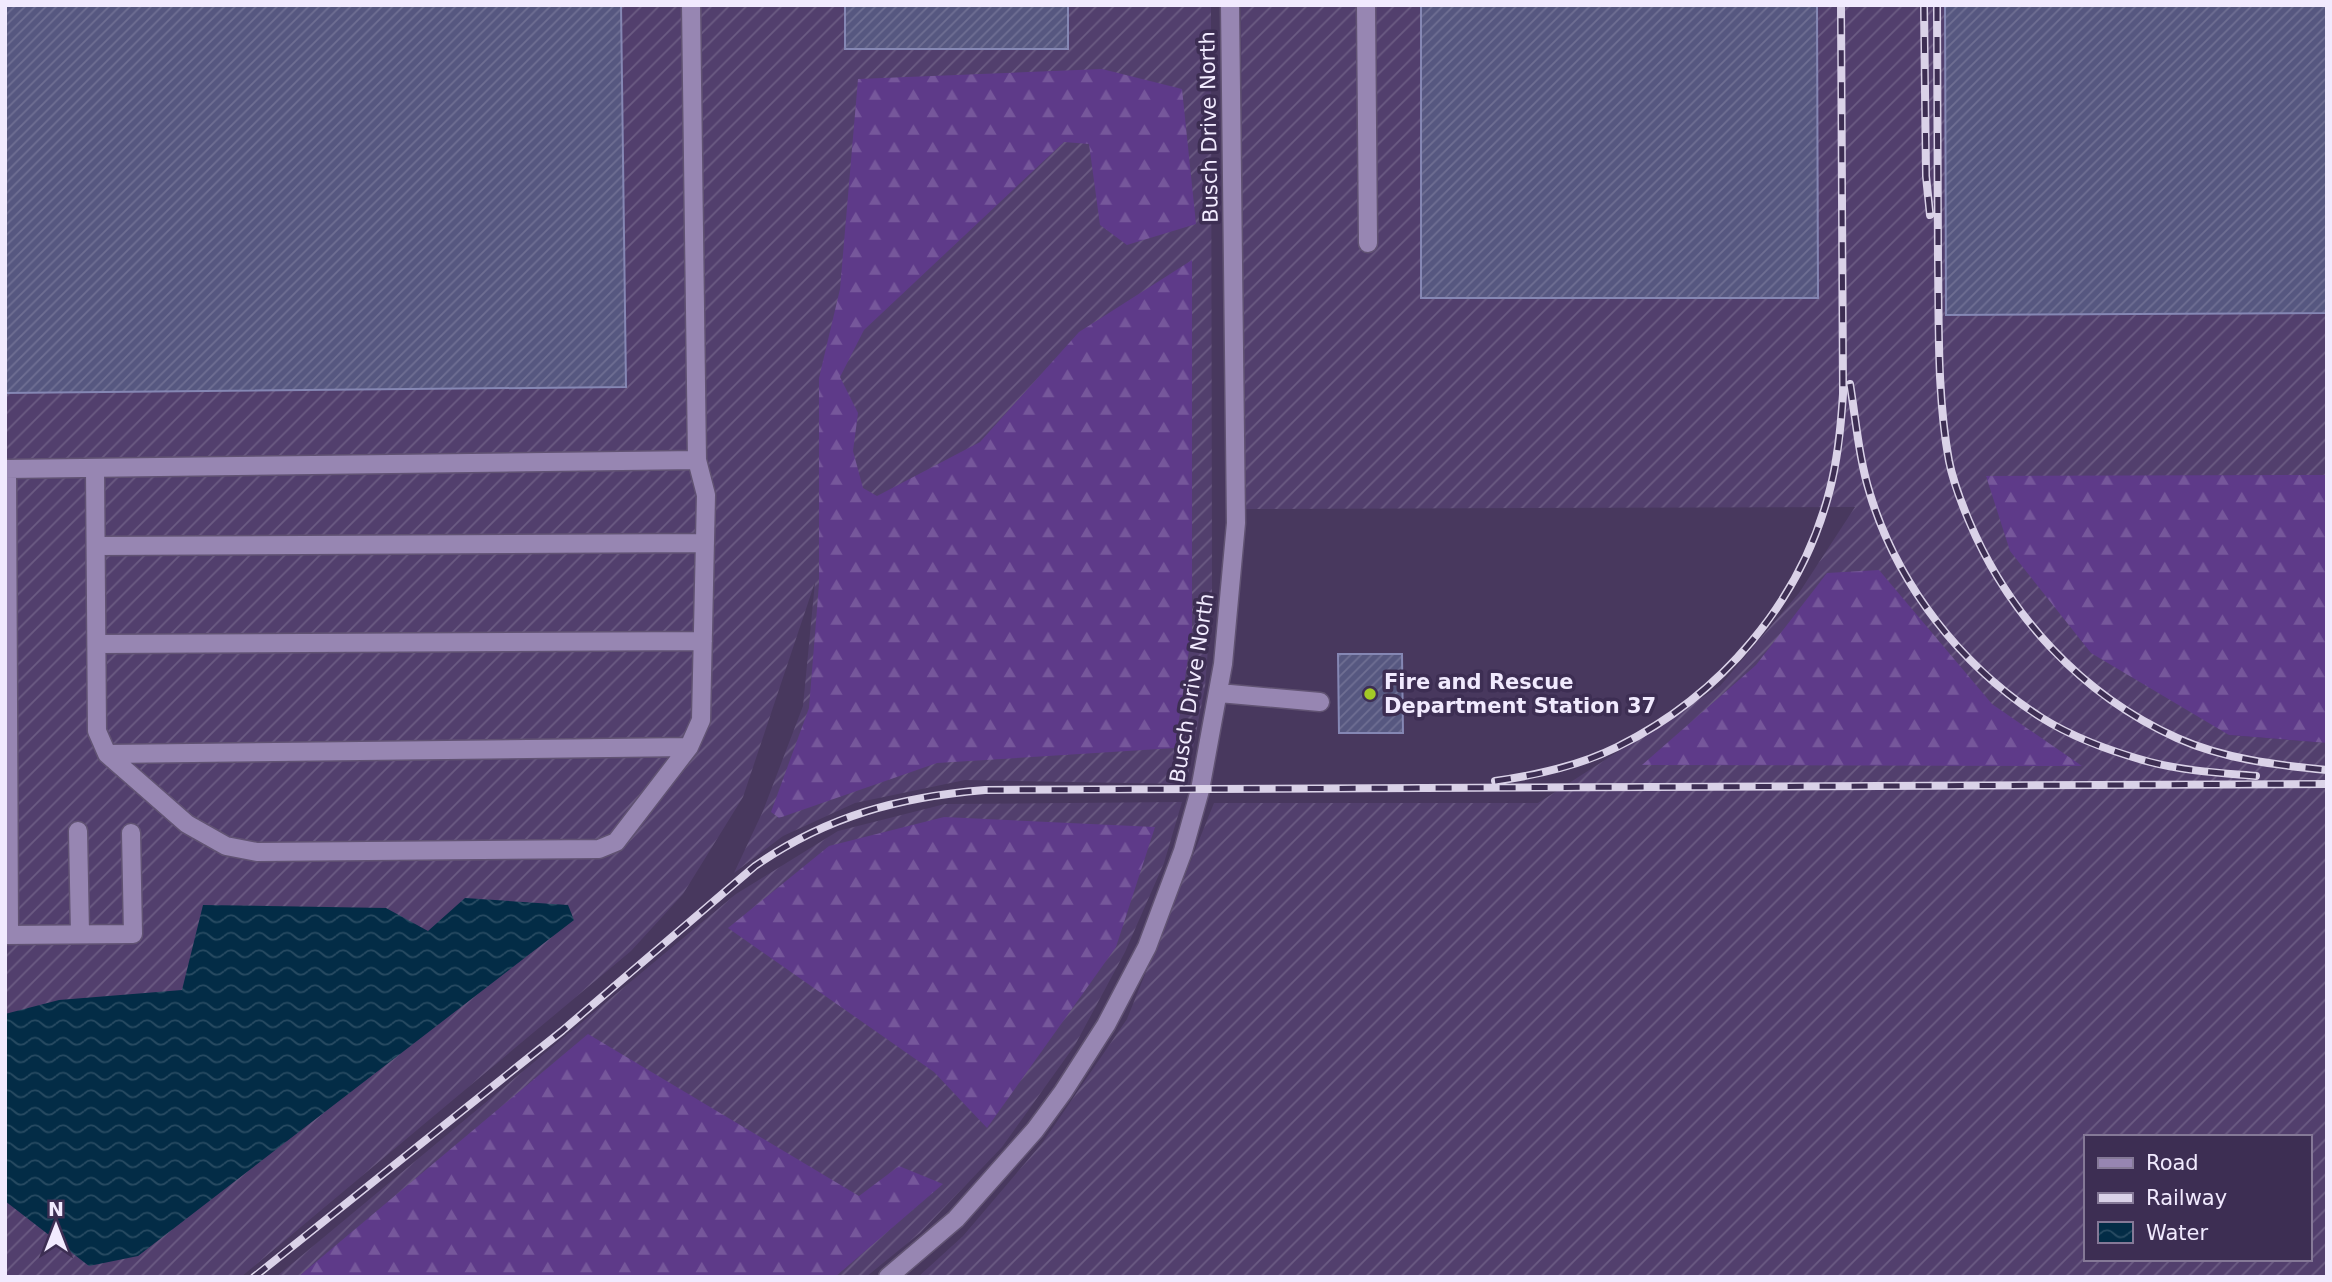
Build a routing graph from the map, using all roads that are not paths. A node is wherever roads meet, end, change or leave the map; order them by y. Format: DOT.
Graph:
graph roads {
  1 [pos="691,5"];
  2 [pos="1230,5"];
  3 [pos="1366,5"];
  4 [pos="1368,243"];
  5 [pos="697,460"];
  6 [pos="95,468"];
  7 [pos="6,469"];
  8 [pos="705,543"];
  9 [pos="96,546"];
  10 [pos="703,641"];
  11 [pos="97,644"];
  12 [pos="1219,693"];
  13 [pos="1320,702"];
  14 [pos="7,705"];
  15 [pos="689,747"];
  16 [pos="107,754"];
  17 [pos="78,831"];
  18 [pos="131,833"];
  19 [pos="7,934"];
  20 [pos="80,934"];
  21 [pos="888,1277"];
  1 -- 5 [label="street"];
  2 -- 12 [label="street, Busch Drive North"];
  3 -- 4 [label="street"];
  5 -- 6 [label="street"];
  5 -- 8 [label="street"];
  6 -- 7 [label="street"];
  6 -- 9 [label="street"];
  7 -- 14 [label="street"];
  8 -- 9 [label="street"];
  8 -- 10 [label="street"];
  9 -- 11 [label="street"];
  10 -- 11 [label="street"];
  10 -- 15 [label="street"];
  11 -- 16 [label="street"];
  12 -- 13 [label="street"];
  12 -- 21 [label="street, Busch Drive North"];
  14 -- 19 [label="street"];
  15 -- 16 [label="street"];
  15 -- 16 [label="street"];
  17 -- 20 [label="street"];
  18 -- 20 [label="street"];
  19 -- 20 [label="street"];
}
